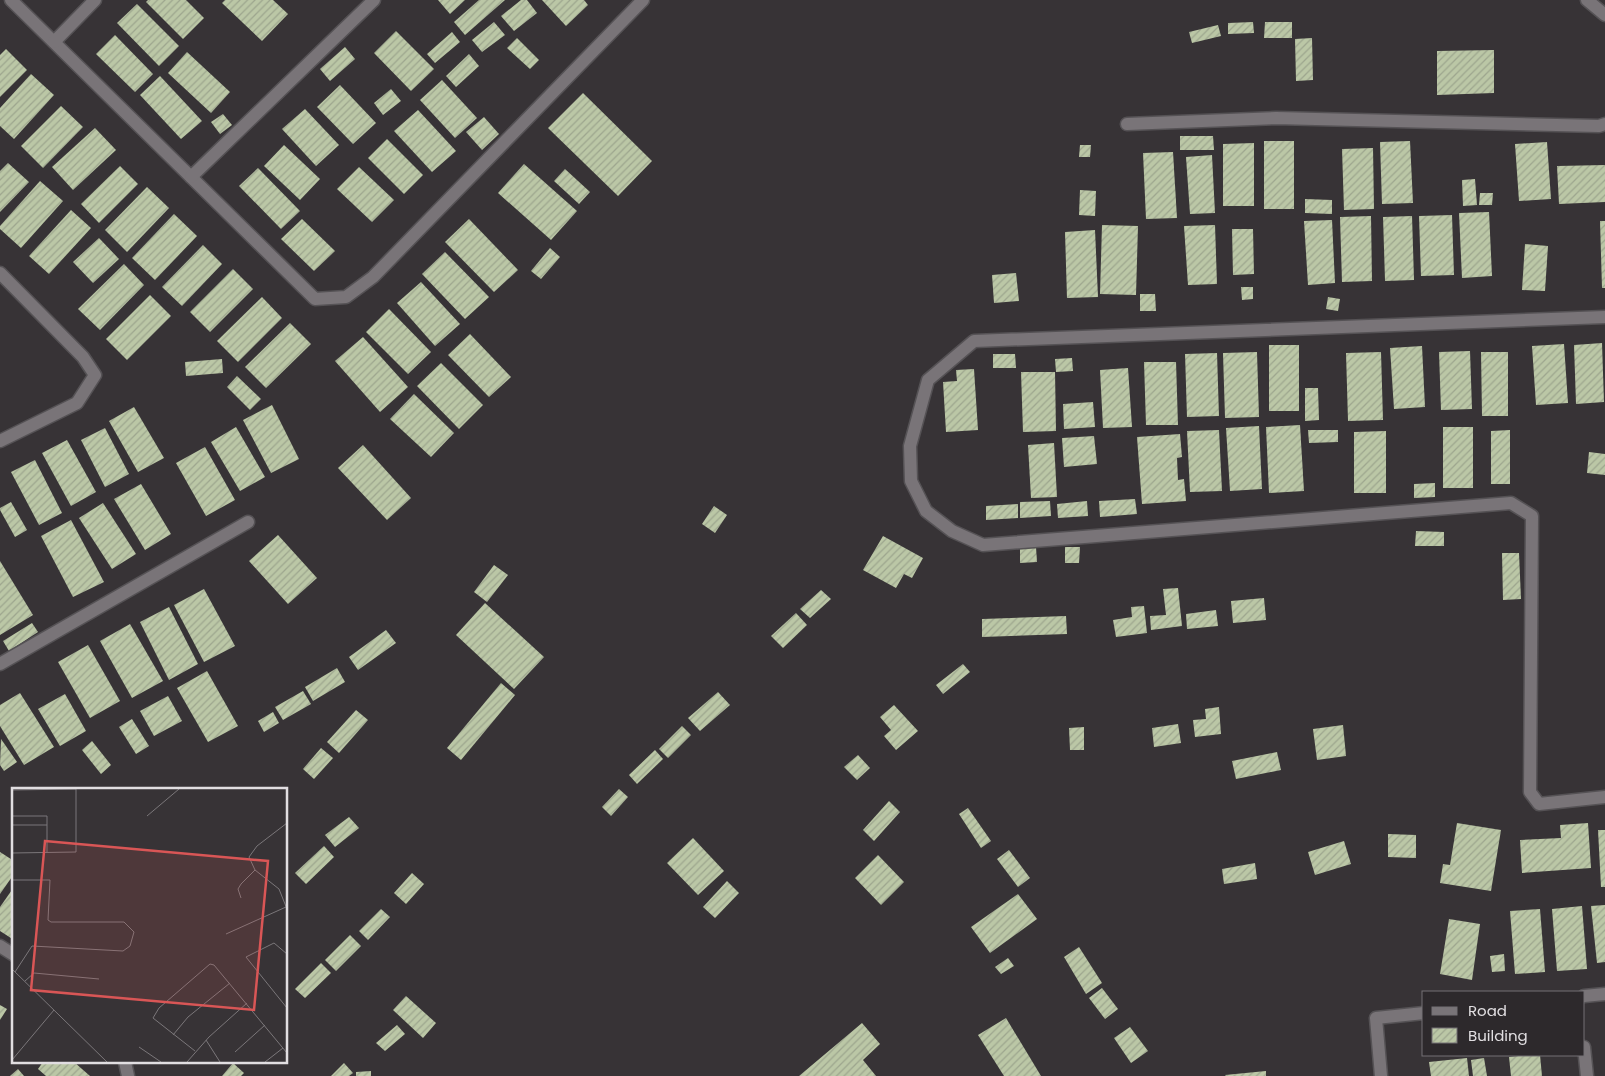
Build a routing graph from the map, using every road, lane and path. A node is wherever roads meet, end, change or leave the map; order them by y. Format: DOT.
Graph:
graph roads {
  1 [pos="11,0"];
  2 [pos="95,0"];
  3 [pos="374,0"];
  4 [pos="642,0"];
  5 [pos="1587,0"];
  6 [pos="1605,15"];
  7 [pos="54,42"];
  8 [pos="1126,124"];
  9 [pos="1605,124"];
  10 [pos="191,177"];
  11 [pos="0,273"];
  12 [pos="1605,317"];
  13 [pos="0,441"];
  14 [pos="248,522"];
  15 [pos="0,664"];
  16 [pos="1605,797"];
  17 [pos="0,946"];
  18 [pos="12,954"];
  19 [pos="1605,994"];
  20 [pos="1585,996"];
  21 [pos="1422,1013"];
  22 [pos="1585,1056"];
  23 [pos="1381,1076"];
  24 [pos="1587,1076"];
  1 -- 7 [label="street"];
  2 -- 7 [label="street"];
  3 -- 10 [label="street"];
  4 -- 10 [label="street"];
  5 -- 6 [label="street"];
  7 -- 10 [label="street"];
  8 -- 9 [label="street"];
  11 -- 13 [label="street"];
  12 -- 16 [label="street"];
  14 -- 15 [label="street"];
  17 -- 18 [label="street"];
  19 -- 20 [label="street"];
  21 -- 23 [label="street"];
  22 -- 24 [label="street"];
}
